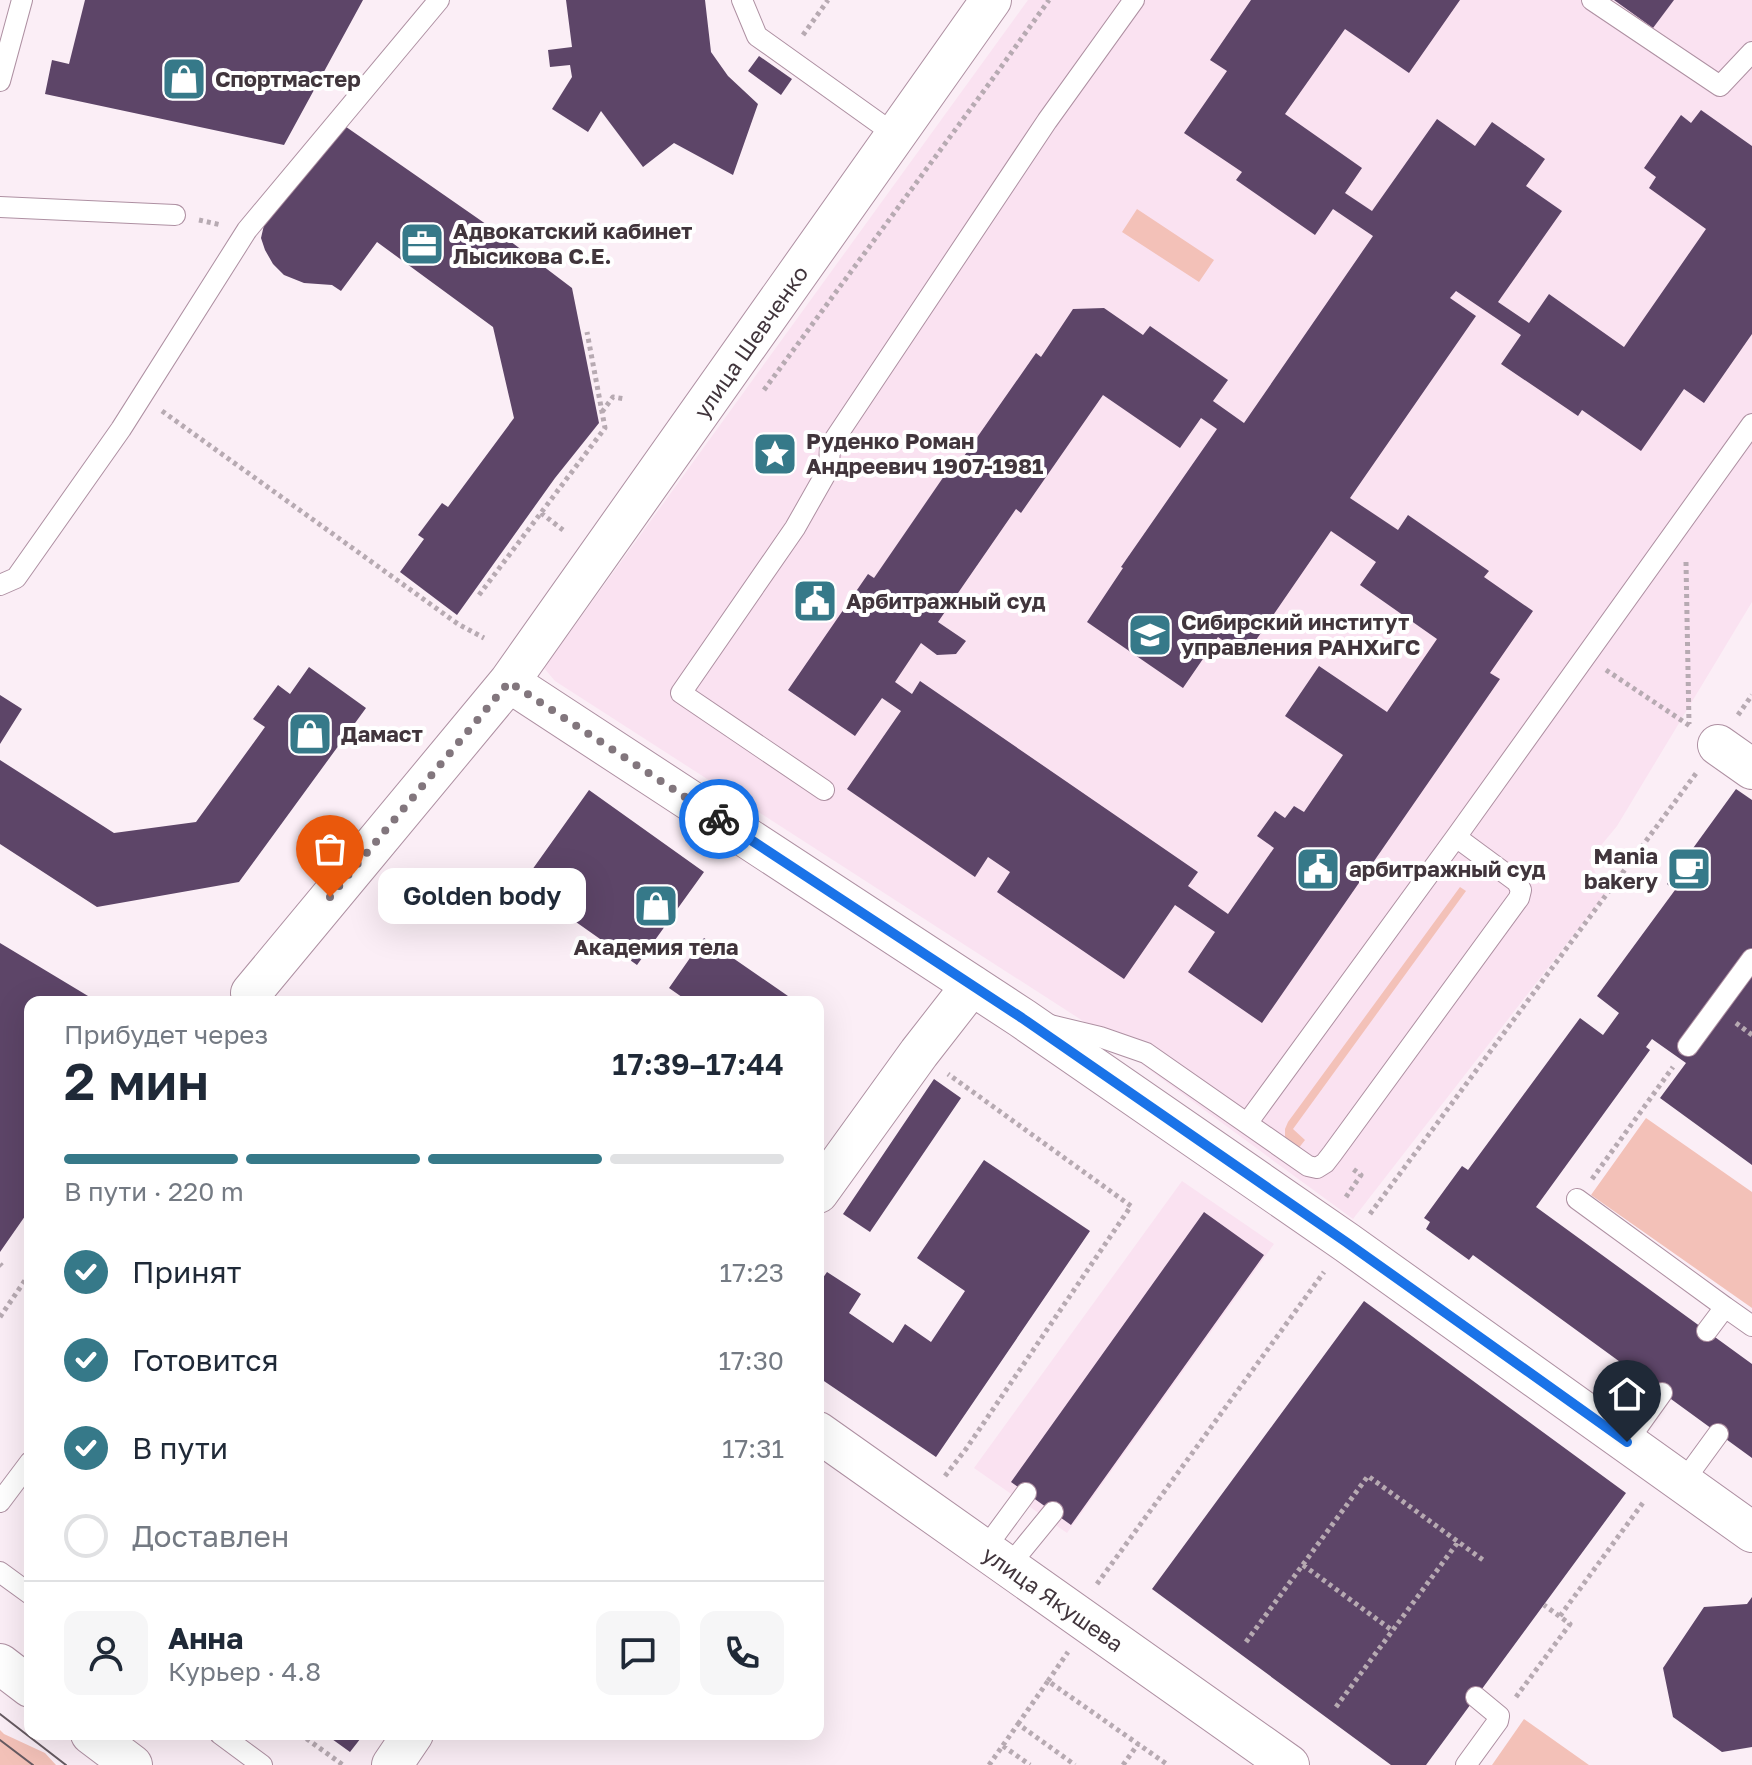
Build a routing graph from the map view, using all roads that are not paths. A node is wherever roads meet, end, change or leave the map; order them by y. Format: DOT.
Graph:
graph roads {
  1 [pos="22,0"];
  2 [pos="439,0"];
  3 [pos="742,0"];
  4 [pos="991,0"];
  5 [pos="1134,0"];
  6 [pos="1592,0"];
  7 [pos="1752,52"];
  8 [pos="0,81"];
  9 [pos="897,136"];
  10 [pos="0,207"];
  11 [pos="175,215"];
  12 [pos="1752,424"];
  13 [pos="0,585"];
  14 [pos="509,682"];
  15 [pos="1718,745"];
  16 [pos="1752,769"];
  17 [pos="824,790"];
  18 [pos="1456,837"];
  19 [pos="1752,959"];
  20 [pos="967,973"];
  21 [pos="251,993"];
  22 [pos="1022,1018"];
  23 [pos="1684,1052"];
  24 [pos="1248,1122"];
  25 [pos="824,1185"];
  26 [pos="1577,1199"];
  27 [pos="1725,1307"];
  28 [pos="1752,1326"];
  29 [pos="1707,1331"];
  30 [pos="1662,1393"];
  31 [pos="1718,1434"];
  32 [pos="824,1436"];
  33 [pos="1627,1442"];
  34 [pos="24,1470"];
  35 [pos="1683,1482"];
  36 [pos="1026,1493"];
  37 [pos="0,1502"];
  38 [pos="1053,1512"];
  39 [pos="1752,1532"];
  40 [pos="996,1559"];
  41 [pos="0,1572"];
  42 [pos="24,1590"];
  43 [pos="0,1664"];
  44 [pos="24,1682"];
  45 [pos="1476,1697"];
  46 [pos="99,1740"];
  47 [pos="228,1740"];
  48 [pos="409,1740"];
  49 [pos="132,1765"];
  50 [pos="262,1765"];
  51 [pos="392,1765"];
  52 [pos="1289,1765"];
  53 [pos="1466,1765"];
  1 -- 8 [label="lane"];
  2 -- 13 [label="lane"];
  3 -- 9 [label="lane"];
  4 -- 9 [label="street, улица Шевченко"];
  5 -- 17 [label="lane"];
  6 -- 7 [label="lane"];
  9 -- 14 [label="street, улица Шевченко"];
  10 -- 11 [label="lane"];
  12 -- 18 [label="lane"];
  14 -- 20 [label="street"];
  14 -- 21 [label="street, улица Шевченко"];
  15 -- 16 [label="street"];
  18 -- 24 [label="lane"];
  18 -- 24 [label="lane"];
  19 -- 23 [label="lane"];
  20 -- 22 [label="street"];
  20 -- 25 [label="street"];
  22 -- 24 [label="lane"];
  22 -- 33 [label="street"];
  26 -- 27 [label="lane"];
  27 -- 28 [label="lane"];
  27 -- 29 [label="lane"];
  30 -- 33 [label="lane"];
  31 -- 35 [label="lane"];
  32 -- 40 [label="street, улица Якушева"];
  33 -- 35 [label="street"];
  34 -- 37 [label="lane"];
  35 -- 39 [label="street"];
  36 -- 40 [label="lane"];
  38 -- 40 [label="lane"];
  40 -- 52 [label="street, улица Якушева"];
  41 -- 42 [label="lane"];
  43 -- 44 [label="street"];
  45 -- 53 [label="lane"];
  46 -- 49 [label="street"];
  47 -- 50 [label="lane"];
  48 -- 51 [label="street"];
}
